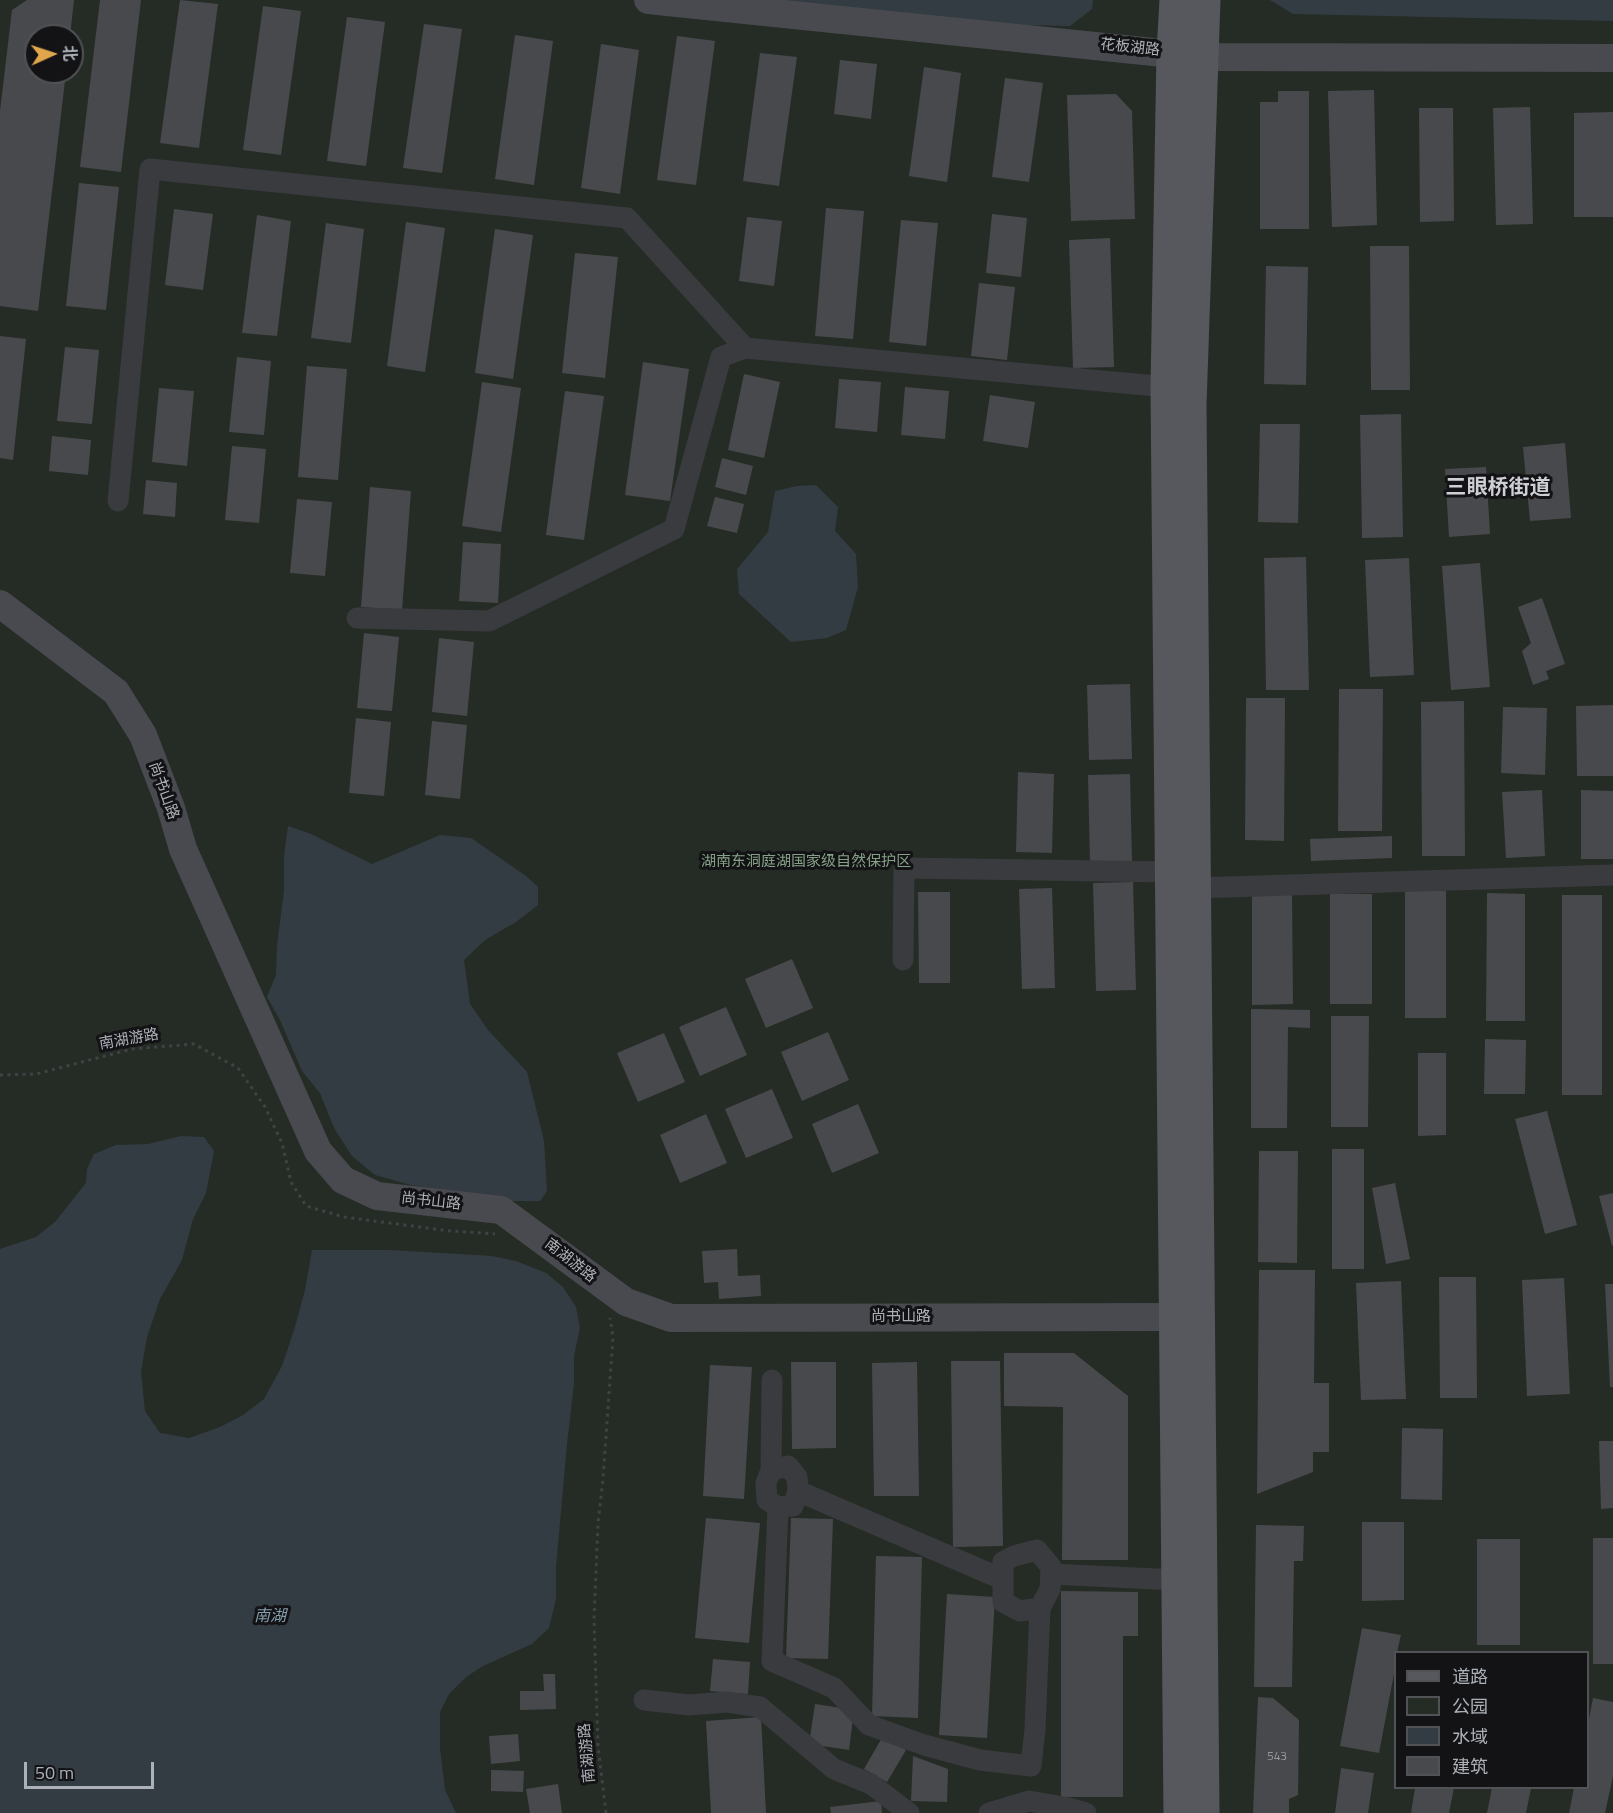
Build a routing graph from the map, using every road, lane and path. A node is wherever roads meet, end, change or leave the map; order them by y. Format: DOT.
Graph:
graph roads {
  1 [pos="648,0"];
  2 [pos="1194,3"];
  3 [pos="1188,55"];
  4 [pos="1613,58"];
  5 [pos="745,348"];
  6 [pos="1167,387"];
  7 [pos="118,501"];
  8 [pos="0,604"];
  9 [pos="357,618"];
  10 [pos="1613,875"];
  11 [pos="1182,880"];
  12 [pos="903,960"];
  13 [pos="0,1075"];
  14 [pos="504,1235"];
  15 [pos="608,1311"];
  16 [pos="1175,1317"];
  17 [pos="772,1380"];
  18 [pos="771,1470"];
  19 [pos="798,1491"];
  20 [pos="778,1507"];
  21 [pos="1051,1574"];
  22 [pos="1002,1579"];
  23 [pos="1177,1580"];
  24 [pos="1040,1608"];
  25 [pos="644,1700"];
  26 [pos="606,1813"];
  27 [pos="909,1813"];
  28 [pos="989,1813"];
  29 [pos="1086,1813"];
  30 [pos="1180,1813"];
  31 [pos="1203,1813"];
  1 -- 3 [label="street, 花板湖路"];
  2 -- 3 [label="main road"];
  3 -- 4 [label="street, 花板湖路"];
  3 -- 6 [label="main road"];
  3 -- 11 [label="main road"];
  5 -- 6 [label="street"];
  5 -- 7 [label="street"];
  5 -- 9 [label="street"];
  6 -- 11 [label="main road"];
  8 -- 16 [label="street, 尚书山路"];
  10 -- 11 [label="street"];
  11 -- 12 [label="street"];
  11 -- 16 [label="main road"];
  11 -- 31 [label="main road"];
  13 -- 14 [label="path, 南湖游路"];
  15 -- 26 [label="path, 南湖游路"];
  16 -- 23 [label="main road"];
  17 -- 18 [label="street"];
  18 -- 19 [label="street"];
  18 -- 20 [label="street"];
  19 -- 20 [label="street"];
  19 -- 22 [label="street"];
  20 -- 24 [label="street"];
  21 -- 22 [label="street"];
  21 -- 23 [label="street"];
  21 -- 24 [label="street"];
  22 -- 24 [label="street"];
  23 -- 30 [label="main road"];
  25 -- 27 [label="street"];
  28 -- 29 [label="street"];
}
